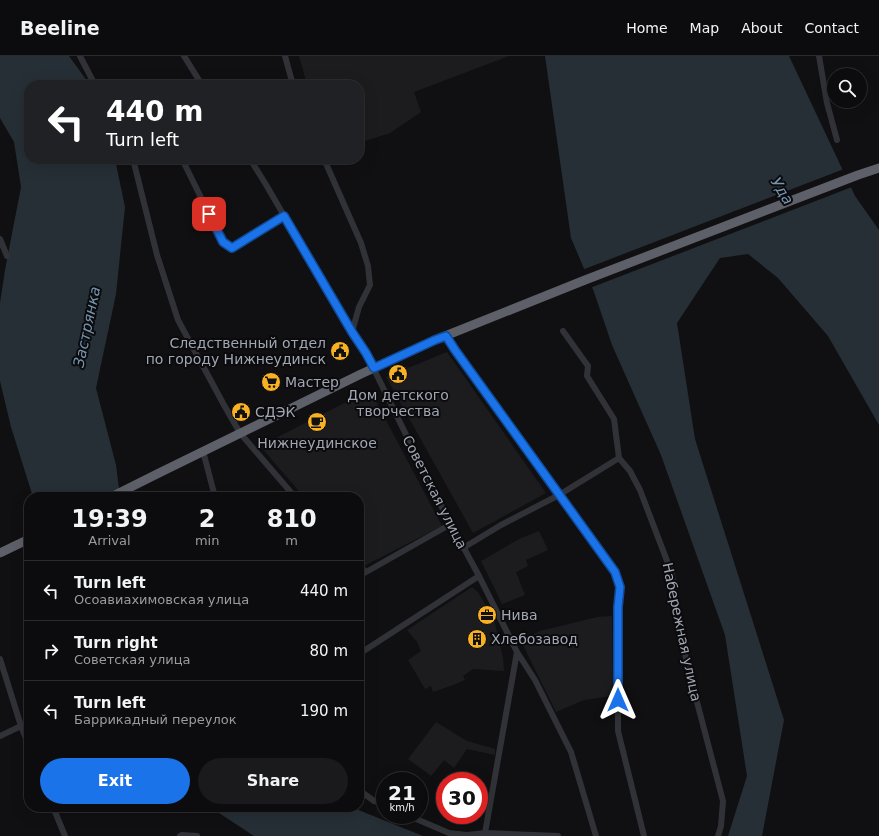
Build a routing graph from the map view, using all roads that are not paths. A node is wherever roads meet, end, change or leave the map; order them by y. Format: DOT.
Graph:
graph roads {
  1 [pos="80,56"];
  2 [pos="184,56"];
  3 [pos="285,56"];
  4 [pos="819,56"];
  5 [pos="93,80"];
  6 [pos="199,80"];
  7 [pos="292,80"];
  8 [pos="837,140"];
  9 [pos="134,164"];
  10 [pos="184,164"];
  11 [pos="253,164"];
  12 [pos="326,164"];
  13 [pos="879,168"];
  14 [pos="284,216"];
  15 [pos="0,239"];
  16 [pos="8,256"];
  17 [pos="563,331"];
  18 [pos="352,332"];
  19 [pos="446,336"];
  20 [pos="374,368"];
  21 [pos="240,433"];
  22 [pos="203,451"];
  23 [pos="620,458"];
  24 [pos="121,492"];
  25 [pos="214,492"];
  26 [pos="291,492"];
  27 [pos="558,494"];
  28 [pos="451,524"];
  29 [pos="24,542"];
  30 [pos="463,548"];
  31 [pos="0,554"];
  32 [pos="364,570"];
  33 [pos="366,572"];
  34 [pos="479,576"];
  35 [pos="364,651"];
  36 [pos="517,652"];
  37 [pos="0,659"];
  38 [pos="21,726"];
  39 [pos="24,734"];
  40 [pos="0,736"];
  41 [pos="364,794"];
  42 [pos="376,802"];
  43 [pos="55,812"];
  44 [pos="427,824"];
  45 [pos="485,833"];
  46 [pos="181,835"];
  47 [pos="65,836"];
  48 [pos="197,836"];
  49 [pos="558,836"];
  50 [pos="596,836"];
  51 [pos="644,836"];
  52 [pos="718,836"];
  1 -- 5 [label="street"];
  2 -- 6 [label="street"];
  3 -- 7 [label="street"];
  4 -- 8 [label="street"];
  9 -- 21 [label="street"];
  10 -- 14 [label="street"];
  11 -- 14 [label="street, Советская улица"];
  12 -- 18 [label="street"];
  13 -- 19 [label="highway"];
  14 -- 18 [label="street, Советская улица"];
  15 -- 16 [label="street"];
  17 -- 23 [label="street, Набережная улица"];
  18 -- 20 [label="street, Советская улица"];
  19 -- 20 [label="highway"];
  19 -- 27 [label="street"];
  20 -- 21 [label="highway"];
  20 -- 28 [label="street, Советская улица"];
  21 -- 22 [label="highway"];
  21 -- 26 [label="street"];
  22 -- 24 [label="highway"];
  22 -- 25 [label="street"];
  23 -- 27 [label="street"];
  23 -- 52 [label="street, Набережная улица"];
  27 -- 30 [label="street"];
  27 -- 51 [label="street"];
  28 -- 30 [label="street, Советская улица"];
  28 -- 33 [label="street"];
  29 -- 31 [label="highway"];
  30 -- 34 [label="street, Советская улица"];
  32 -- 33 [label="street"];
  34 -- 35 [label="street"];
  34 -- 36 [label="street, Советская улица"];
  36 -- 45 [label="street"];
  36 -- 50 [label="street, Советская улица"];
  37 -- 38 [label="street"];
  38 -- 39 [label="street"];
  38 -- 40 [label="street"];
  41 -- 42 [label="street"];
  43 -- 47 [label="street"];
  44 -- 45 [label="street"];
  45 -- 49 [label="street"];
  46 -- 48 [label="street"];
}
